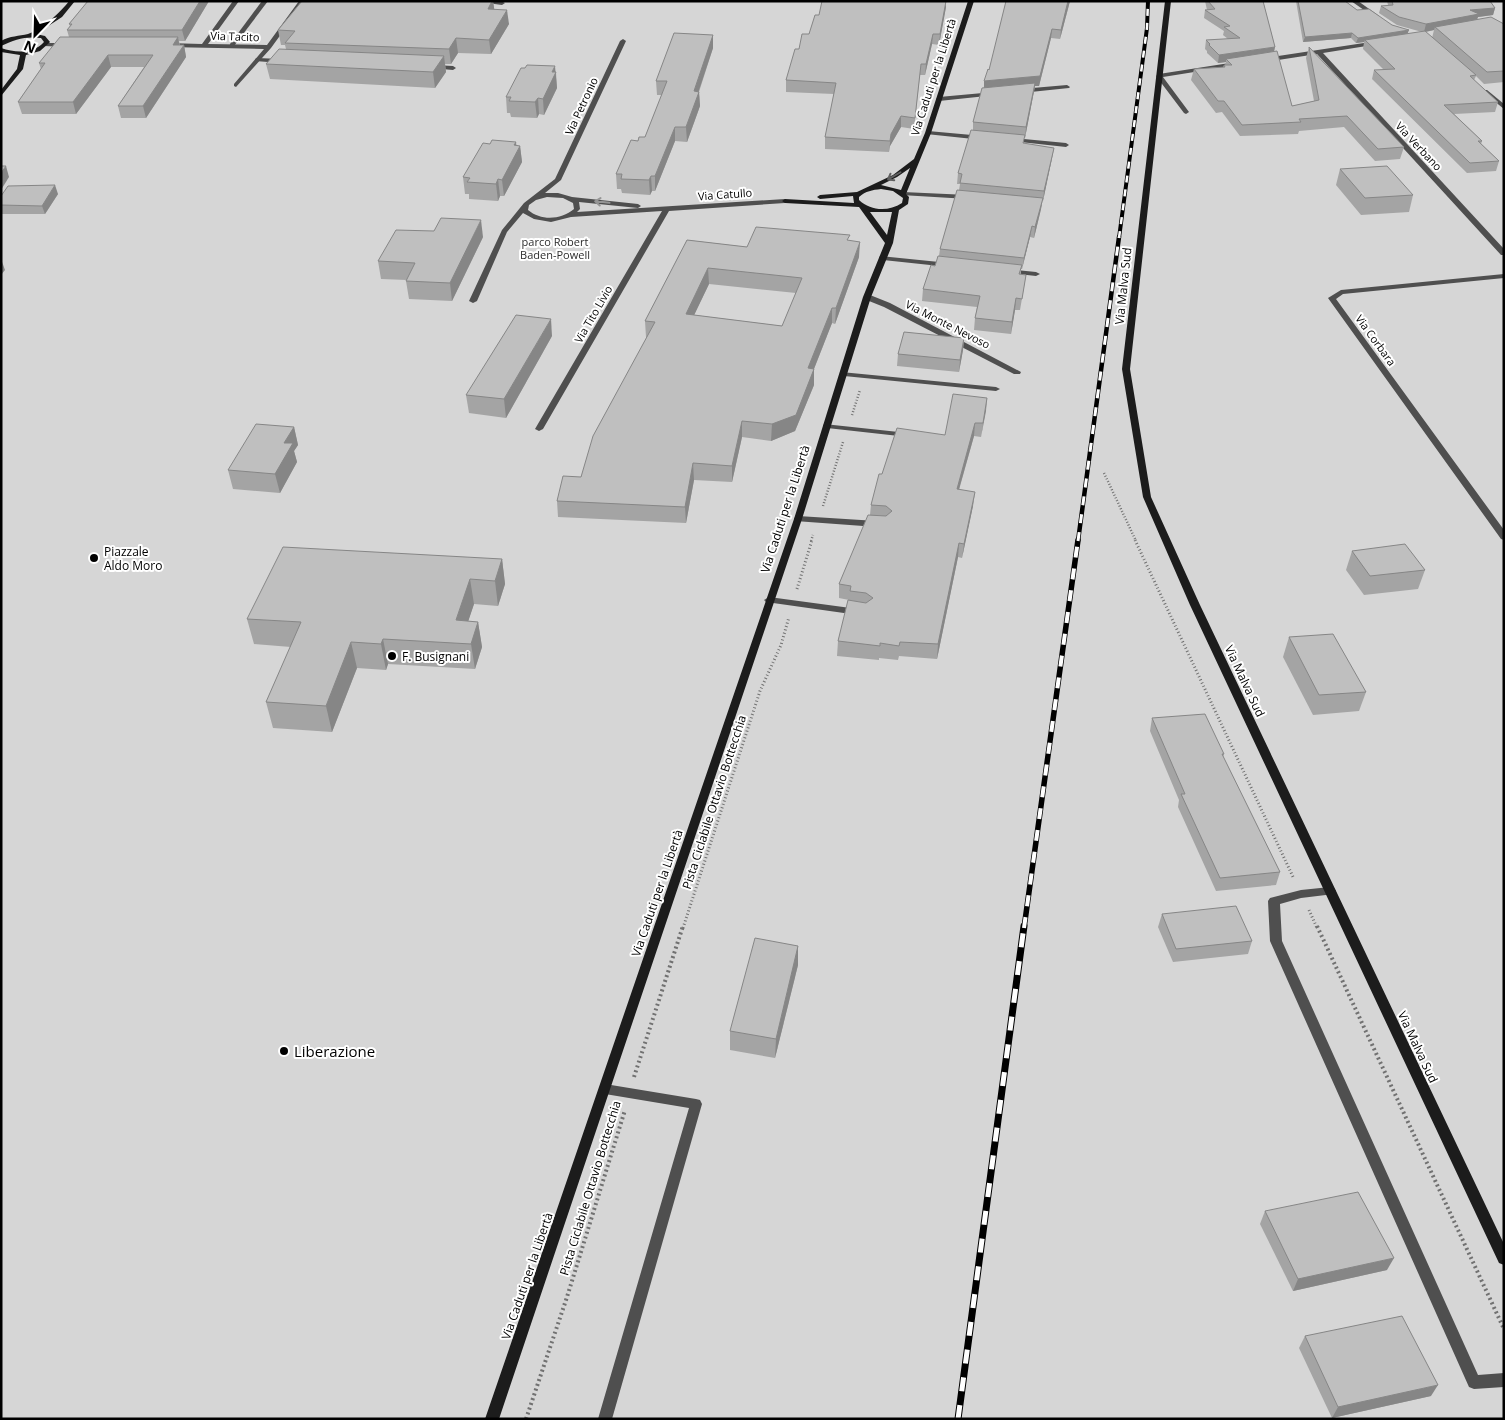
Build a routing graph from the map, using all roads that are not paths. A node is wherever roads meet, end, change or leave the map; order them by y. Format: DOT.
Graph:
graph roads {
  1 [pos="72,1"];
  2 [pos="236,1"];
  3 [pos="265,1"];
  4 [pos="302,1"];
  5 [pos="475,1"];
  6 [pos="971,1"];
  7 [pos="1168,1"];
  8 [pos="1354,1"];
  9 [pos="502,3"];
  10 [pos="1386,22"];
  11 [pos="31,35"];
  12 [pos="623,41"];
  13 [pos="1386,42"];
  14 [pos="1,44"];
  15 [pos="46,45"];
  16 [pos="75,45"];
  17 [pos="164,45"];
  18 [pos="204,45"];
  19 [pos="232,45"];
  20 [pos="269,47"];
  21 [pos="1,50"];
  22 [pos="1319,52"];
  23 [pos="23,53"];
  24 [pos="257,60"];
  25 [pos="291,61"];
  26 [pos="1253,62"];
  27 [pos="1244,63"];
  28 [pos="425,67"];
  29 [pos="453,68"];
  30 [pos="1159,76"];
  31 [pos="236,85"];
  32 [pos="1067,87"];
  33 [pos="1482,88"];
  34 [pos="1018,91"];
  35 [pos="998,93"];
  36 [pos="1,94"];
  37 [pos="939,99"];
  38 [pos="1504,107"];
  39 [pos="1186,112"];
  40 [pos="928,133"];
  41 [pos="987,138"];
  42 [pos="1007,140"];
  43 [pos="1066,145"];
  44 [pos="918,160"];
  45 [pos="558,180"];
  46 [pos="868,189"];
  47 [pos="858,194"];
  48 [pos="903,194"];
  49 [pos="560,196"];
  50 [pos="977,198"];
  51 [pos="534,199"];
  52 [pos="572,199"];
  53 [pos="785,201"];
  54 [pos="861,206"];
  55 [pos="525,207"];
  56 [pos="666,210"];
  57 [pos="896,210"];
  58 [pos="570,215"];
  59 [pos="539,218"];
  60 [pos="504,231"];
  61 [pos="889,243"];
  62 [pos="1504,253"];
  63 [pos="883,258"];
  64 [pos="957,266"];
  65 [pos="996,270"];
  66 [pos="1036,274"];
  67 [pos="1504,276"];
  68 [pos="867,297"];
  69 [pos="473,301"];
  70 [pos="1017,372"];
  71 [pos="844,374"];
  72 [pos="996,389"];
  73 [pos="827,426"];
  74 [pos="540,429"];
  75 [pos="919,436"];
  76 [pos="798,519"];
  77 [pos="885,525"];
  78 [pos="1504,537"];
  79 [pos="769,600"];
  80 [pos="865,612"];
  81 [pos="1330,891"];
  82 [pos="606,1089"];
  83 [pos="1504,1259"];
  84 [pos="1504,1380"];
  85 [pos="492,1419"];
  86 [pos="606,1419"];
  1 -- 11 [label="street"];
  2 -- 18 [label="street, Via Tacito"];
  3 -- 19 [label="street"];
  4 -- 20 [label="street, Via Tacito"];
  5 -- 9 [label="street"];
  6 -- 37 [label="street, Via Caduti per la Libertà"];
  7 -- 30 [label="street, Via Malva Sud"];
  8 -- 10 [label="street"];
  11 -- 14 [label="street"];
  11 -- 15 [label="street"];
  12 -- 45 [label="street, Via Petronio"];
  13 -- 22 [label="street"];
  15 -- 16 [label="street"];
  15 -- 23 [label="street"];
  17 -- 18 [label="street, Via Tacito"];
  18 -- 19 [label="street, Via Tacito"];
  19 -- 20 [label="street, Via Tacito"];
  20 -- 24 [label="street"];
  21 -- 23 [label="street"];
  22 -- 26 [label="street"];
  22 -- 62 [label="street, Via Verbano"];
  23 -- 36 [label="street"];
  24 -- 25 [label="street"];
  24 -- 31 [label="street"];
  27 -- 30 [label="street"];
  28 -- 29 [label="street"];
  30 -- 39 [label="street"];
  30 -- 81 [label="street, Via Malva Sud"];
  32 -- 34 [label="street"];
  33 -- 38 [label="street"];
  35 -- 37 [label="street"];
  37 -- 40 [label="street, Via Caduti per la Libertà"];
  40 -- 41 [label="street"];
  40 -- 44 [label="street, Via Caduti per la Libertà"];
  42 -- 43 [label="street"];
  44 -- 46 [label="street, one-way"];
  44 -- 48 [label="street, Via Caduti per la Libertà"];
  45 -- 49 [label="street"];
  45 -- 51 [label="street, Via Petronio"];
  46 -- 47 [label="street"];
  46 -- 48 [label="street"];
  47 -- 53 [label="street"];
  47 -- 54 [label="street"];
  48 -- 50 [label="street"];
  48 -- 57 [label="street, Via Caduti per la Libertà"];
  49 -- 51 [label="street, Via Catullo"];
  49 -- 52 [label="street, Via Catullo"];
  51 -- 55 [label="street"];
  56 -- 52 [label="street, Via Catullo, one-way"];
  52 -- 58 [label="street"];
  53 -- 54 [label="street"];
  53 -- 56 [label="street, Via Catullo"];
  54 -- 57 [label="street"];
  54 -- 61 [label="street"];
  55 -- 59 [label="street"];
  55 -- 60 [label="street"];
  56 -- 58 [label="street, Via Catullo"];
  56 -- 74 [label="street, Via Tito Livio"];
  57 -- 61 [label="street, Via Caduti per la Libertà"];
  58 -- 59 [label="street, Via Catullo"];
  59 -- 60 [label="street, Via Catullo"];
  60 -- 69 [label="street"];
  61 -- 63 [label="street, Via Caduti per la Libertà"];
  63 -- 64 [label="street"];
  63 -- 68 [label="street, Via Caduti per la Libertà"];
  65 -- 66 [label="street"];
  67 -- 78 [label="street, Via Corbara"];
  68 -- 70 [label="street, Via Monte Nevoso"];
  68 -- 71 [label="street, Via Caduti per la Libertà"];
  71 -- 72 [label="street"];
  71 -- 73 [label="street, Via Caduti per la Libertà"];
  73 -- 75 [label="street"];
  73 -- 76 [label="street, Via Caduti per la Libertà"];
  76 -- 77 [label="street"];
  76 -- 79 [label="street, Via Caduti per la Libertà"];
  79 -- 80 [label="street"];
  79 -- 82 [label="street, Via Caduti per la Libertà"];
  81 -- 83 [label="street, Via Malva Sud"];
  81 -- 84 [label="street"];
  82 -- 85 [label="street, Via Caduti per la Libertà"];
  82 -- 86 [label="street"];
}
